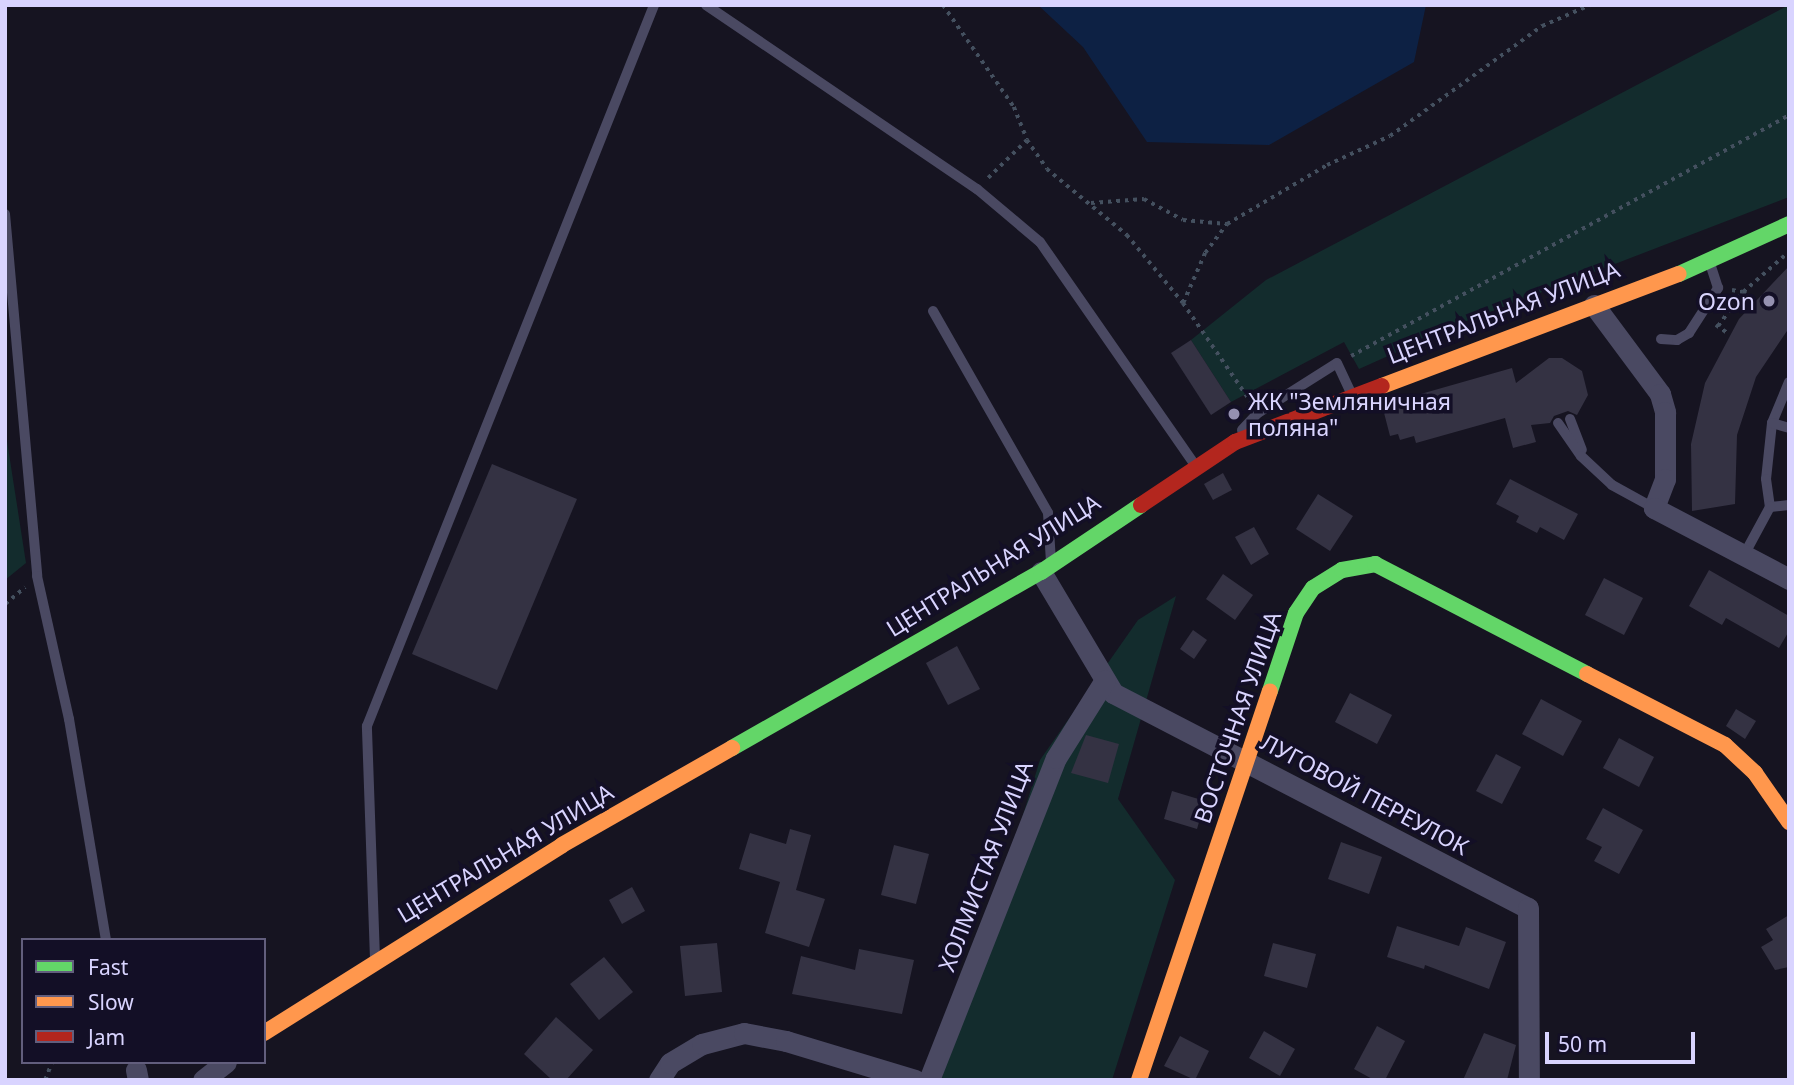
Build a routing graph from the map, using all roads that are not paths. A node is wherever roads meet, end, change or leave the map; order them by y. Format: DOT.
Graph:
graph roads {
  1 [pos="654,5"];
  2 [pos="706,5"];
  3 [pos="5,214"];
  4 [pos="1789,224"];
  5 [pos="1709,263"];
  6 [pos="1594,305"];
  7 [pos="933,311"];
  8 [pos="1661,340"];
  9 [pos="1789,382"];
  10 [pos="1353,396"];
  11 [pos="1570,419"];
  12 [pos="1558,423"];
  13 [pos="1772,423"];
  14 [pos="1789,428"];
  15 [pos="1235,442"];
  16 [pos="1195,465"];
  17 [pos="1595,470"];
  18 [pos="1789,505"];
  19 [pos="1770,507"];
  20 [pos="1654,508"];
  21 [pos="1744,555"];
  22 [pos="1046,568"];
  23 [pos="1789,579"];
  24 [pos="1105,680"];
  25 [pos="1244,760"];
  26 [pos="1789,822"];
  27 [pos="106,938"];
  28 [pos="375,963"];
  29 [pos="266,1032"];
  30 [pos="223,1064"];
  31 [pos="202,1080"];
  32 [pos="659,1080"];
  33 [pos="915,1080"];
  34 [pos="929,1080"];
  35 [pos="1139,1080"];
  36 [pos="1529,1080"];
  1 -- 28 [label="lane"];
  2 -- 16 [label="lane"];
  3 -- 27 [label="lane"];
  4 -- 5 [label="street, ЦЕНТРАЛЬНАЯ УЛИЦА"];
  5 -- 6 [label="street, ЦЕНТРАЛЬНАЯ УЛИЦА"];
  5 -- 8 [label="lane"];
  6 -- 10 [label="street, ЦЕНТРАЛЬНАЯ УЛИЦА"];
  6 -- 20 [label="street"];
  7 -- 22 [label="lane"];
  9 -- 13 [label="lane"];
  10 -- 15 [label="street, ЦЕНТРАЛЬНАЯ УЛИЦА"];
  10 -- 15 [label="lane"];
  11 -- 17 [label="lane"];
  12 -- 17 [label="lane"];
  13 -- 14 [label="lane"];
  13 -- 19 [label="lane"];
  15 -- 16 [label="street, ЦЕНТРАЛЬНАЯ УЛИЦА"];
  16 -- 22 [label="street, ЦЕНТРАЛЬНАЯ УЛИЦА"];
  17 -- 20 [label="lane"];
  18 -- 19 [label="lane"];
  19 -- 21 [label="lane"];
  20 -- 21 [label="street"];
  21 -- 23 [label="street"];
  22 -- 24 [label="street, ЛУГОВОЙ ПЕРЕУЛОК"];
  22 -- 28 [label="street, ЦЕНТРАЛЬНАЯ УЛИЦА"];
  24 -- 25 [label="street, ЛУГОВОЙ ПЕРЕУЛОК"];
  24 -- 34 [label="street, ХОЛМИСТАЯ УЛИЦА"];
  25 -- 26 [label="street, ВОСТОЧНАЯ УЛИЦА"];
  25 -- 35 [label="street, ВОСТОЧНАЯ УЛИЦА"];
  25 -- 36 [label="street, ЛУГОВОЙ ПЕРЕУЛОК"];
  28 -- 29 [label="street, ЦЕНТРАЛЬНАЯ УЛИЦА"];
  30 -- 31 [label="street"];
  32 -- 33 [label="street"];
}
